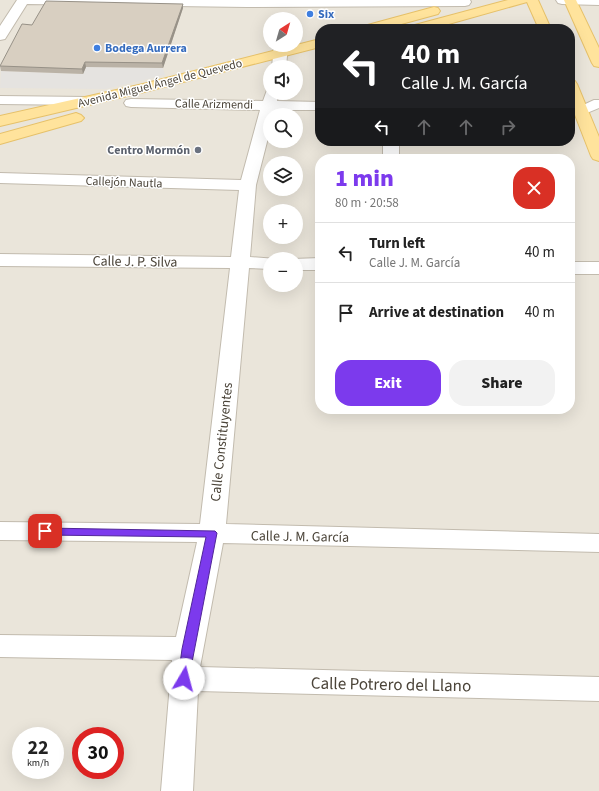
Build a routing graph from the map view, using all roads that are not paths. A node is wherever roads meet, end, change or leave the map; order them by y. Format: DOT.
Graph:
graph roads {
  1 [pos="23,0"];
  2 [pos="522,0"];
  3 [pos="532,0"];
  4 [pos="568,0"];
  5 [pos="468,1"];
  6 [pos="599,1"];
  7 [pos="394,2"];
  8 [pos="288,5"];
  9 [pos="387,24"];
  10 [pos="434,24"];
  11 [pos="543,24"];
  12 [pos="0,36"];
  13 [pos="315,45"];
  14 [pos="315,56"];
  15 [pos="279,60"];
  16 [pos="263,63"];
  17 [pos="599,63"];
  18 [pos="263,71"];
  19 [pos="263,99"];
  20 [pos="0,100"];
  21 [pos="270,100"];
  22 [pos="277,100"];
  23 [pos="87,101"];
  24 [pos="131,103"];
  25 [pos="599,104"];
  26 [pos="315,105"];
  27 [pos="576,111"];
  28 [pos="0,121"];
  29 [pos="0,139"];
  30 [pos="599,156"];
  31 [pos="0,178"];
  32 [pos="248,186"];
  33 [pos="1,262"];
  34 [pos="241,262"];
  35 [pos="263,263"];
  36 [pos="303,264"];
  37 [pos="315,264"];
  38 [pos="575,268"];
  39 [pos="599,268"];
  40 [pos="0,531"];
  41 [pos="212,533"];
  42 [pos="599,543"];
  43 [pos="0,646"];
  44 [pos="188,649"];
  45 [pos="184,679"];
  46 [pos="599,689"];
  47 [pos="177,791"];
  1 -- 8 [label="street"];
  1 -- 12 [label="street"];
  2 -- 10 [label="main road"];
  3 -- 11 [label="main road"];
  4 -- 6 [label="street"];
  4 -- 17 [label="main road"];
  5 -- 7 [label="street"];
  5 -- 9 [label="main road"];
  7 -- 8 [label="street"];
  13 -- 15 [label="main road, Avenida Miguel Ángel de Quevedo"];
  14 -- 15 [label="main road, Avenida Miguel Ángel de Quevedo"];
  16 -- 23 [label="main road, Avenida Miguel Ángel de Quevedo"];
  18 -- 24 [label="main road, Avenida Miguel Ángel de Quevedo"];
  19 -- 24 [label="street, Calle Arizmendi"];
  20 -- 23 [label="street"];
  21 -- 32 [label="street, Calle Constituyentes"];
  22 -- 26 [label="street, Calle Arizmendi"];
  23 -- 28 [label="main road, Avenida Miguel Ángel de Quevedo"];
  24 -- 29 [label="main road, Avenida Miguel Ángel de Quevedo"];
  25 -- 27 [label="street"];
  27 -- 30 [label="main road"];
  31 -- 32 [label="street, Callejón Nautla"];
  32 -- 34 [label="street, Calle Constituyentes"];
  33 -- 34 [label="street, Calle J. P. Silva"];
  34 -- 35 [label="street, Calle J. P. Silva"];
  34 -- 41 [label="street, Calle Constituyentes"];
  36 -- 37 [label="street"];
  38 -- 39 [label="street"];
  40 -- 41 [label="street, Calle J. M. García"];
  41 -- 42 [label="street, Calle J. M. García"];
  41 -- 44 [label="street, Calle Constituyentes"];
  43 -- 44 [label="street"];
  44 -- 45 [label="street, Calle Constituyentes"];
  45 -- 46 [label="street, Calle Potrero del Llano"];
  45 -- 47 [label="street, Calle Constituyentes"];
}
